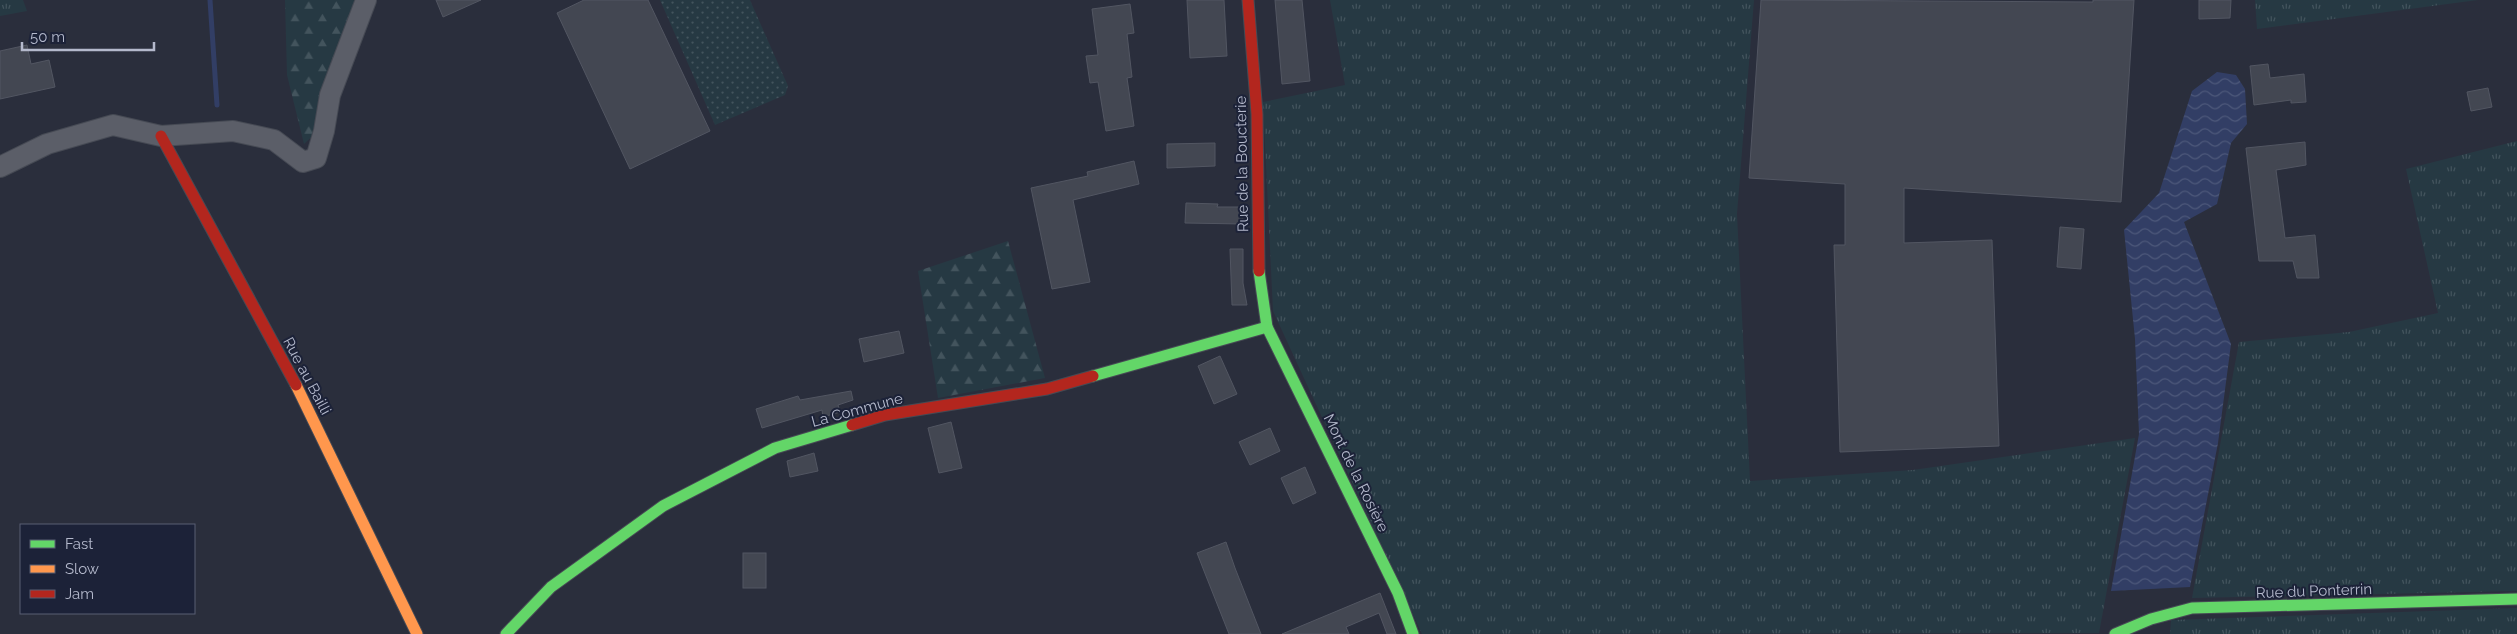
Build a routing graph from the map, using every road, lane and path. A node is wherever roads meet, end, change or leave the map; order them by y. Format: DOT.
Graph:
graph roads {
  1 [pos="366,0"];
  2 [pos="1248,0"];
  3 [pos="161,136"];
  4 [pos="0,167"];
  5 [pos="1267,327"];
  6 [pos="2517,600"];
  7 [pos="417,634"];
  8 [pos="506,634"];
  9 [pos="1413,634"];
  10 [pos="2115,634"];
  1 -- 3 [label="street"];
  2 -- 5 [label="street, Rue de la Boucterie"];
  3 -- 4 [label="street"];
  3 -- 7 [label="street, Rue au Bailli"];
  5 -- 8 [label="street, La Commune"];
  5 -- 9 [label="street, Mont de la Rosière"];
  6 -- 10 [label="street, Rue du Ponterrin"];
}
